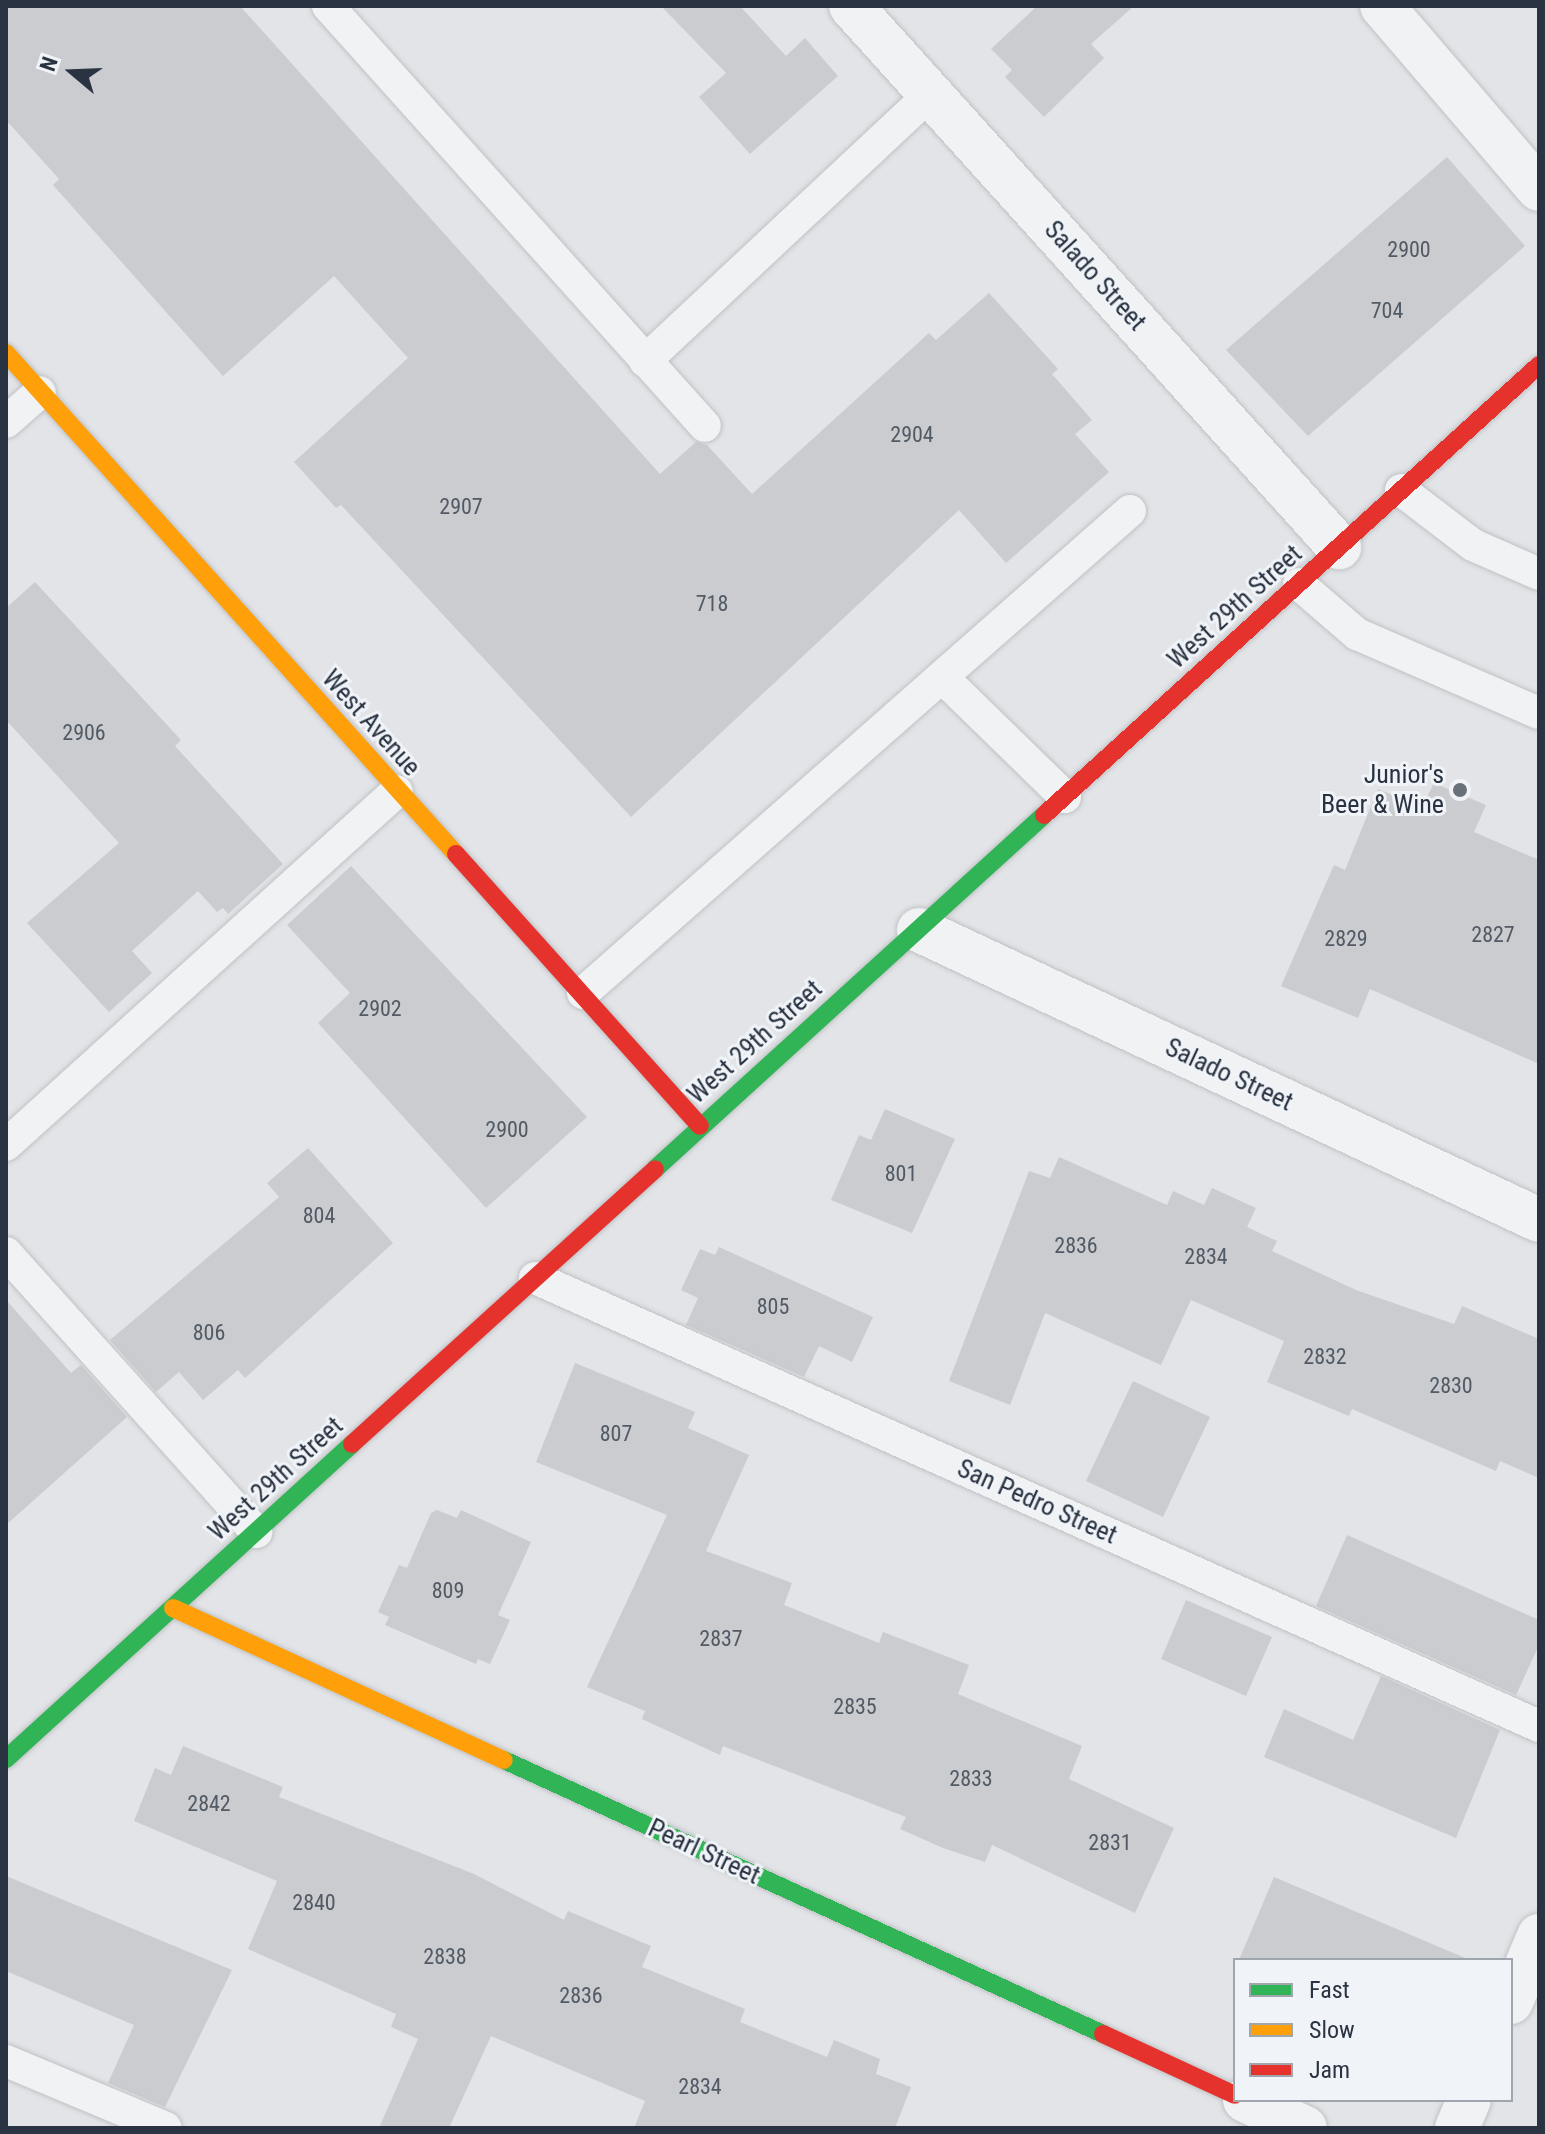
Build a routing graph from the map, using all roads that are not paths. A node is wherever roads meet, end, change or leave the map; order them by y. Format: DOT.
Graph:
graph roads {
  1 [pos="328,6"];
  2 [pos="851,6"];
  3 [pos="1382,6"];
  4 [pos="930,94"];
  5 [pos="1539,189"];
  6 [pos="6,353"];
  7 [pos="645,361"];
  8 [pos="1539,365"];
  9 [pos="40,392"];
  10 [pos="6,422"];
  11 [pos="705,426"];
  12 [pos="1401,490"];
  13 [pos="1130,511"];
  14 [pos="1339,547"];
  15 [pos="1539,574"];
  16 [pos="1299,584"];
  17 [pos="942,677"];
  18 [pos="1539,713"];
  19 [pos="397,791"];
  20 [pos="1065,797"];
  21 [pos="919,930"];
  22 [pos="583,993"];
  23 [pos="700,1126"];
  24 [pos="6,1145"];
  25 [pos="1539,1220"];
  26 [pos="6,1253"];
  27 [pos="535,1278"];
  28 [pos="256,1532"];
  29 [pos="173,1608"];
  30 [pos="1539,1726"];
  31 [pos="6,1759"];
  32 [pos="1539,1936"];
  33 [pos="1513,1997"];
  34 [pos="6,2061"];
  35 [pos="1233,2094"];
  36 [pos="1249,2102"];
  37 [pos="1468,2102"];
  38 [pos="166,2128"];
  39 [pos="1305,2128"];
  40 [pos="1457,2128"];
  1 -- 7 [label="lane"];
  2 -- 4 [label="street, Salado Street"];
  3 -- 5 [label="street"];
  4 -- 7 [label="lane"];
  4 -- 14 [label="street, Salado Street"];
  6 -- 9 [label="street, West Avenue"];
  7 -- 11 [label="lane"];
  8 -- 12 [label="street, West 29th Street"];
  9 -- 10 [label="lane"];
  9 -- 19 [label="street, West Avenue"];
  12 -- 14 [label="street, West 29th Street"];
  12 -- 15 [label="lane"];
  13 -- 17 [label="lane"];
  14 -- 16 [label="street, West 29th Street"];
  16 -- 18 [label="lane"];
  16 -- 20 [label="street, West 29th Street"];
  17 -- 20 [label="lane"];
  17 -- 22 [label="lane"];
  19 -- 22 [label="street, West Avenue"];
  19 -- 24 [label="lane"];
  20 -- 21 [label="street, West 29th Street"];
  21 -- 23 [label="street, West 29th Street"];
  21 -- 25 [label="street, Salado Street"];
  22 -- 23 [label="street, West Avenue"];
  23 -- 27 [label="street, West 29th Street"];
  26 -- 28 [label="lane"];
  27 -- 28 [label="street, West 29th Street"];
  27 -- 30 [label="lane, San Pedro Street"];
  28 -- 29 [label="street, West 29th Street"];
  29 -- 31 [label="street, West 29th Street"];
  29 -- 35 [label="street, Pearl Street"];
  32 -- 33 [label="street"];
  34 -- 38 [label="lane"];
  36 -- 39 [label="street"];
  37 -- 40 [label="street"];
}
